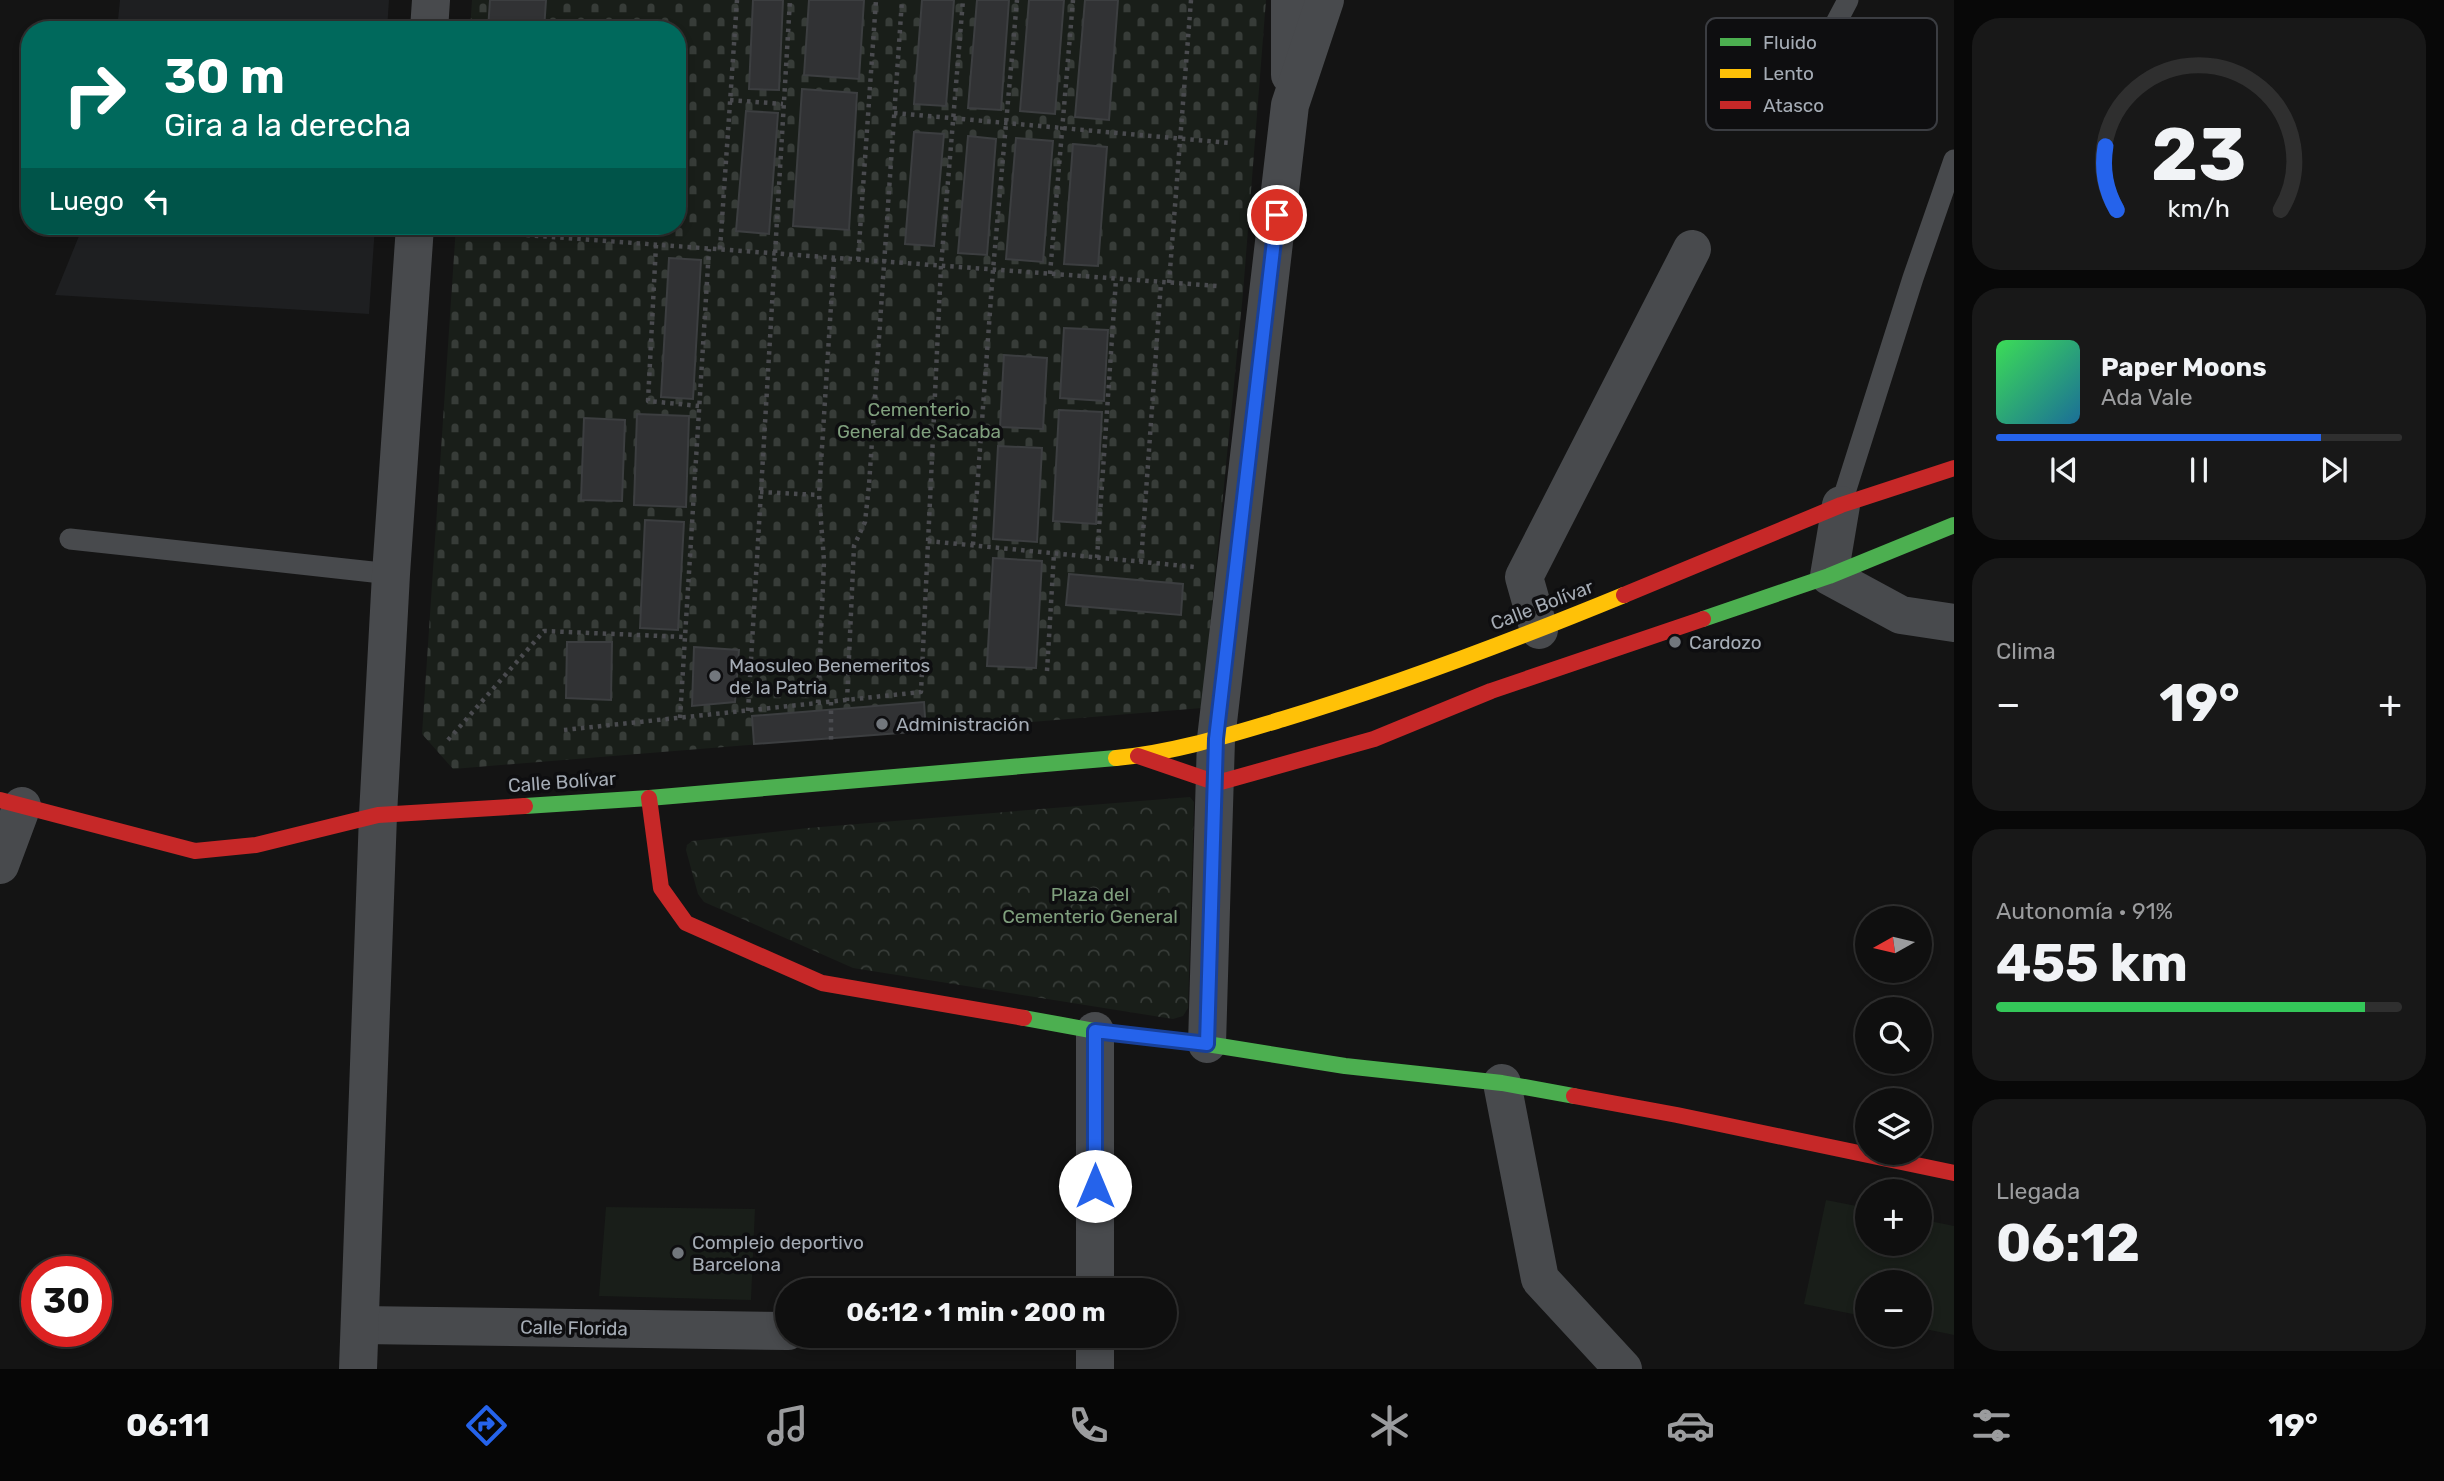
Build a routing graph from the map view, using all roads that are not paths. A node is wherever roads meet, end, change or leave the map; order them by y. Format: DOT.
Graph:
graph roads {
  1 [pos="431,0"];
  2 [pos="1290,0"];
  3 [pos="1325,0"];
  4 [pos="1848,0"];
  5 [pos="1838,18"];
  6 [pos="430,21"];
  7 [pos="1290,105"];
  8 [pos="1954,160"];
  9 [pos="414,235"];
  10 [pos="1692,249"];
  11 [pos="1954,468"];
  12 [pos="1841,505"];
  13 [pos="1954,525"];
  14 [pos="69,539"];
  15 [pos="391,574"];
  16 [pos="1829,576"];
  17 [pos="1954,623"];
  18 [pos="1539,629"];
  19 [pos="1216,739"];
  20 [pos="1136,756"];
  21 [pos="1217,783"];
  22 [pos="649,798"];
  23 [pos="11,803"];
  24 [pos="378,816"];
  25 [pos="0,865"];
  26 [pos="1095,1031"];
  27 [pos="1207,1044"];
  28 [pos="1502,1083"];
  29 [pos="1954,1173"];
  30 [pos="1095,1278"];
  31 [pos="360,1325"];
  32 [pos="775,1331"];
  33 [pos="1095,1348"];
  34 [pos="358,1369"];
  35 [pos="1095,1369"];
  36 [pos="1623,1369"];
  1 -- 6 [label="street"];
  2 -- 7 [label="street"];
  3 -- 7 [label="street"];
  4 -- 5 [label="lane"];
  7 -- 19 [label="street"];
  8 -- 12 [label="lane"];
  9 -- 15 [label="street"];
  10 -- 18 [label="street"];
  11 -- 12 [label="main road, Calle Bolívar"];
  12 -- 16 [label="street"];
  12 -- 18 [label="main road, Calle Bolívar"];
  13 -- 16 [label="main road"];
  14 -- 15 [label="lane"];
  15 -- 24 [label="street"];
  16 -- 17 [label="street"];
  16 -- 21 [label="main road"];
  18 -- 19 [label="main road, Calle Bolívar"];
  19 -- 20 [label="main road, Calle Bolívar"];
  19 -- 21 [label="street"];
  20 -- 21 [label="main road, Calle Bolívar"];
  20 -- 22 [label="main road, Calle Bolívar"];
  21 -- 27 [label="street"];
  22 -- 24 [label="main road, Calle Bolívar"];
  22 -- 26 [label="main road"];
  23 -- 24 [label="main road, Calle Bolívar"];
  23 -- 25 [label="street"];
  24 -- 31 [label="street"];
  26 -- 27 [label="main road"];
  26 -- 30 [label="street"];
  27 -- 28 [label="main road"];
  28 -- 29 [label="main road"];
  28 -- 36 [label="street"];
  31 -- 32 [label="street, Calle Florida"];
  31 -- 34 [label="street"];
  33 -- 35 [label="street"];
}
